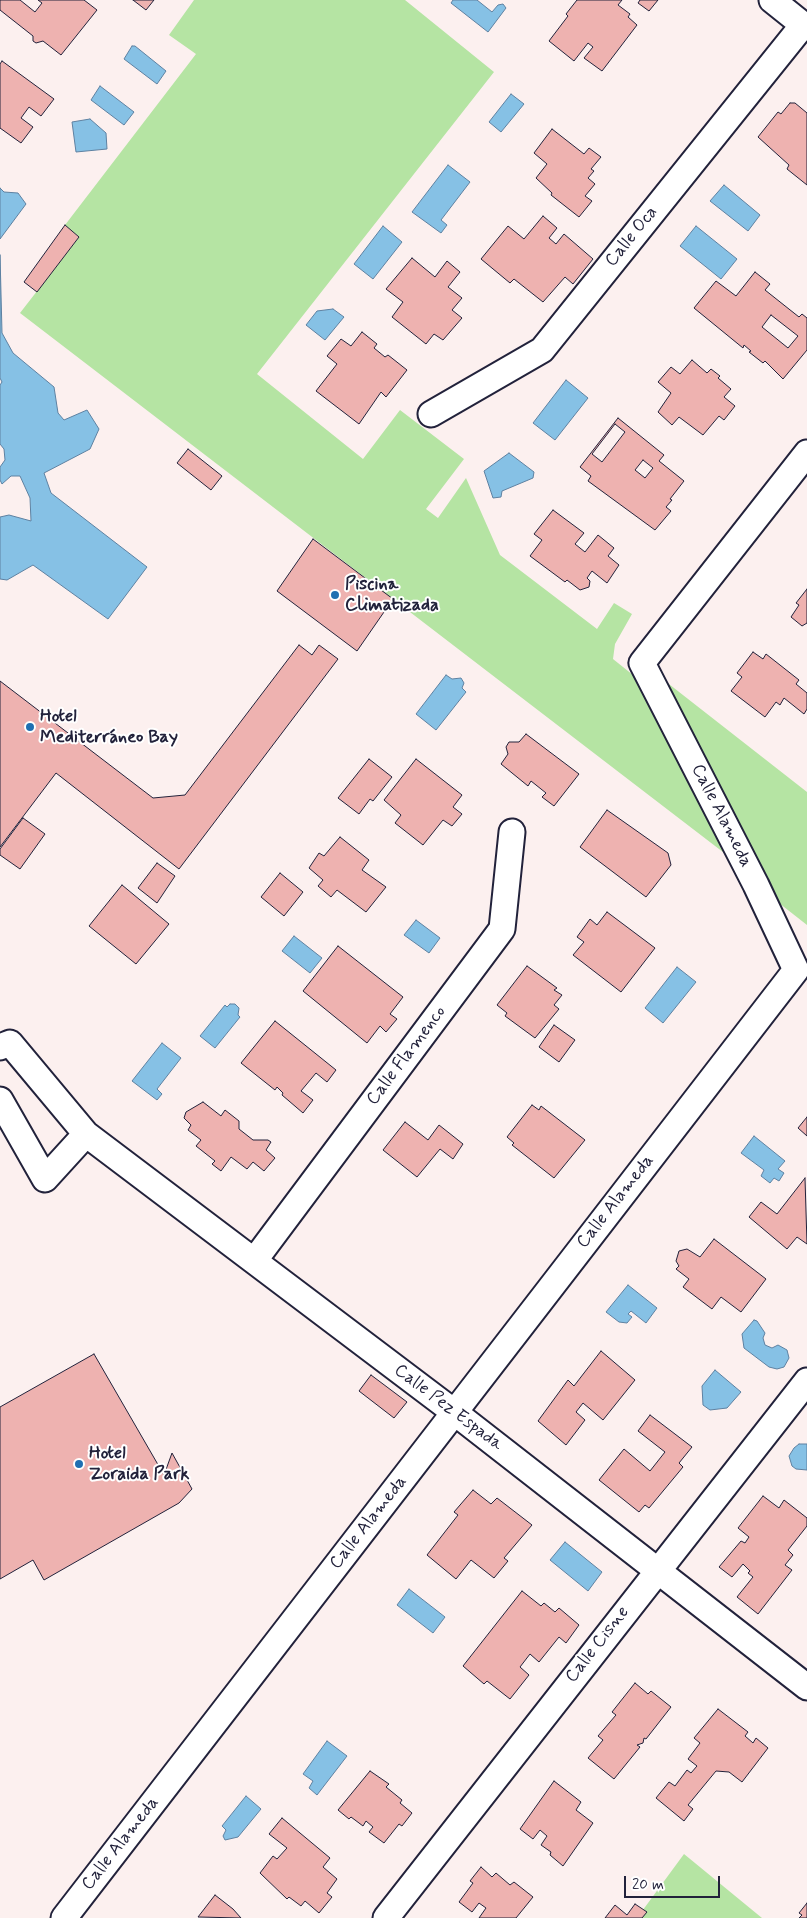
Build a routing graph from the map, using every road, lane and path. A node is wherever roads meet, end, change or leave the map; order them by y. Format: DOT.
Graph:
graph roads {
  1 [pos="772,0"];
  2 [pos="805,26"];
  3 [pos="431,414"];
  4 [pos="807,453"];
  5 [pos="512,832"];
  6 [pos="0,1047"];
  7 [pos="0,1100"];
  8 [pos="86,1134"];
  9 [pos="254,1261"];
  10 [pos="807,1381"];
  11 [pos="454,1412"];
  12 [pos="658,1569"];
  13 [pos="807,1687"];
  14 [pos="391,1916"];
  15 [pos="64,1918"];
  1 -- 2 [label="street"];
  2 -- 3 [label="street, Calle Oca"];
  4 -- 11 [label="street, Calle Alameda"];
  5 -- 9 [label="street, Calle Flamenco"];
  6 -- 8 [label="street, Calle Pez Espada"];
  7 -- 8 [label="street"];
  8 -- 9 [label="street, Calle Pez Espada"];
  9 -- 11 [label="street, Calle Pez Espada"];
  10 -- 12 [label="street, Calle Cisne"];
  11 -- 12 [label="street, Calle Pez Espada"];
  11 -- 15 [label="street, Calle Alameda"];
  12 -- 13 [label="street, Calle Pez Espada"];
  12 -- 14 [label="street, Calle Cisne"];
}
